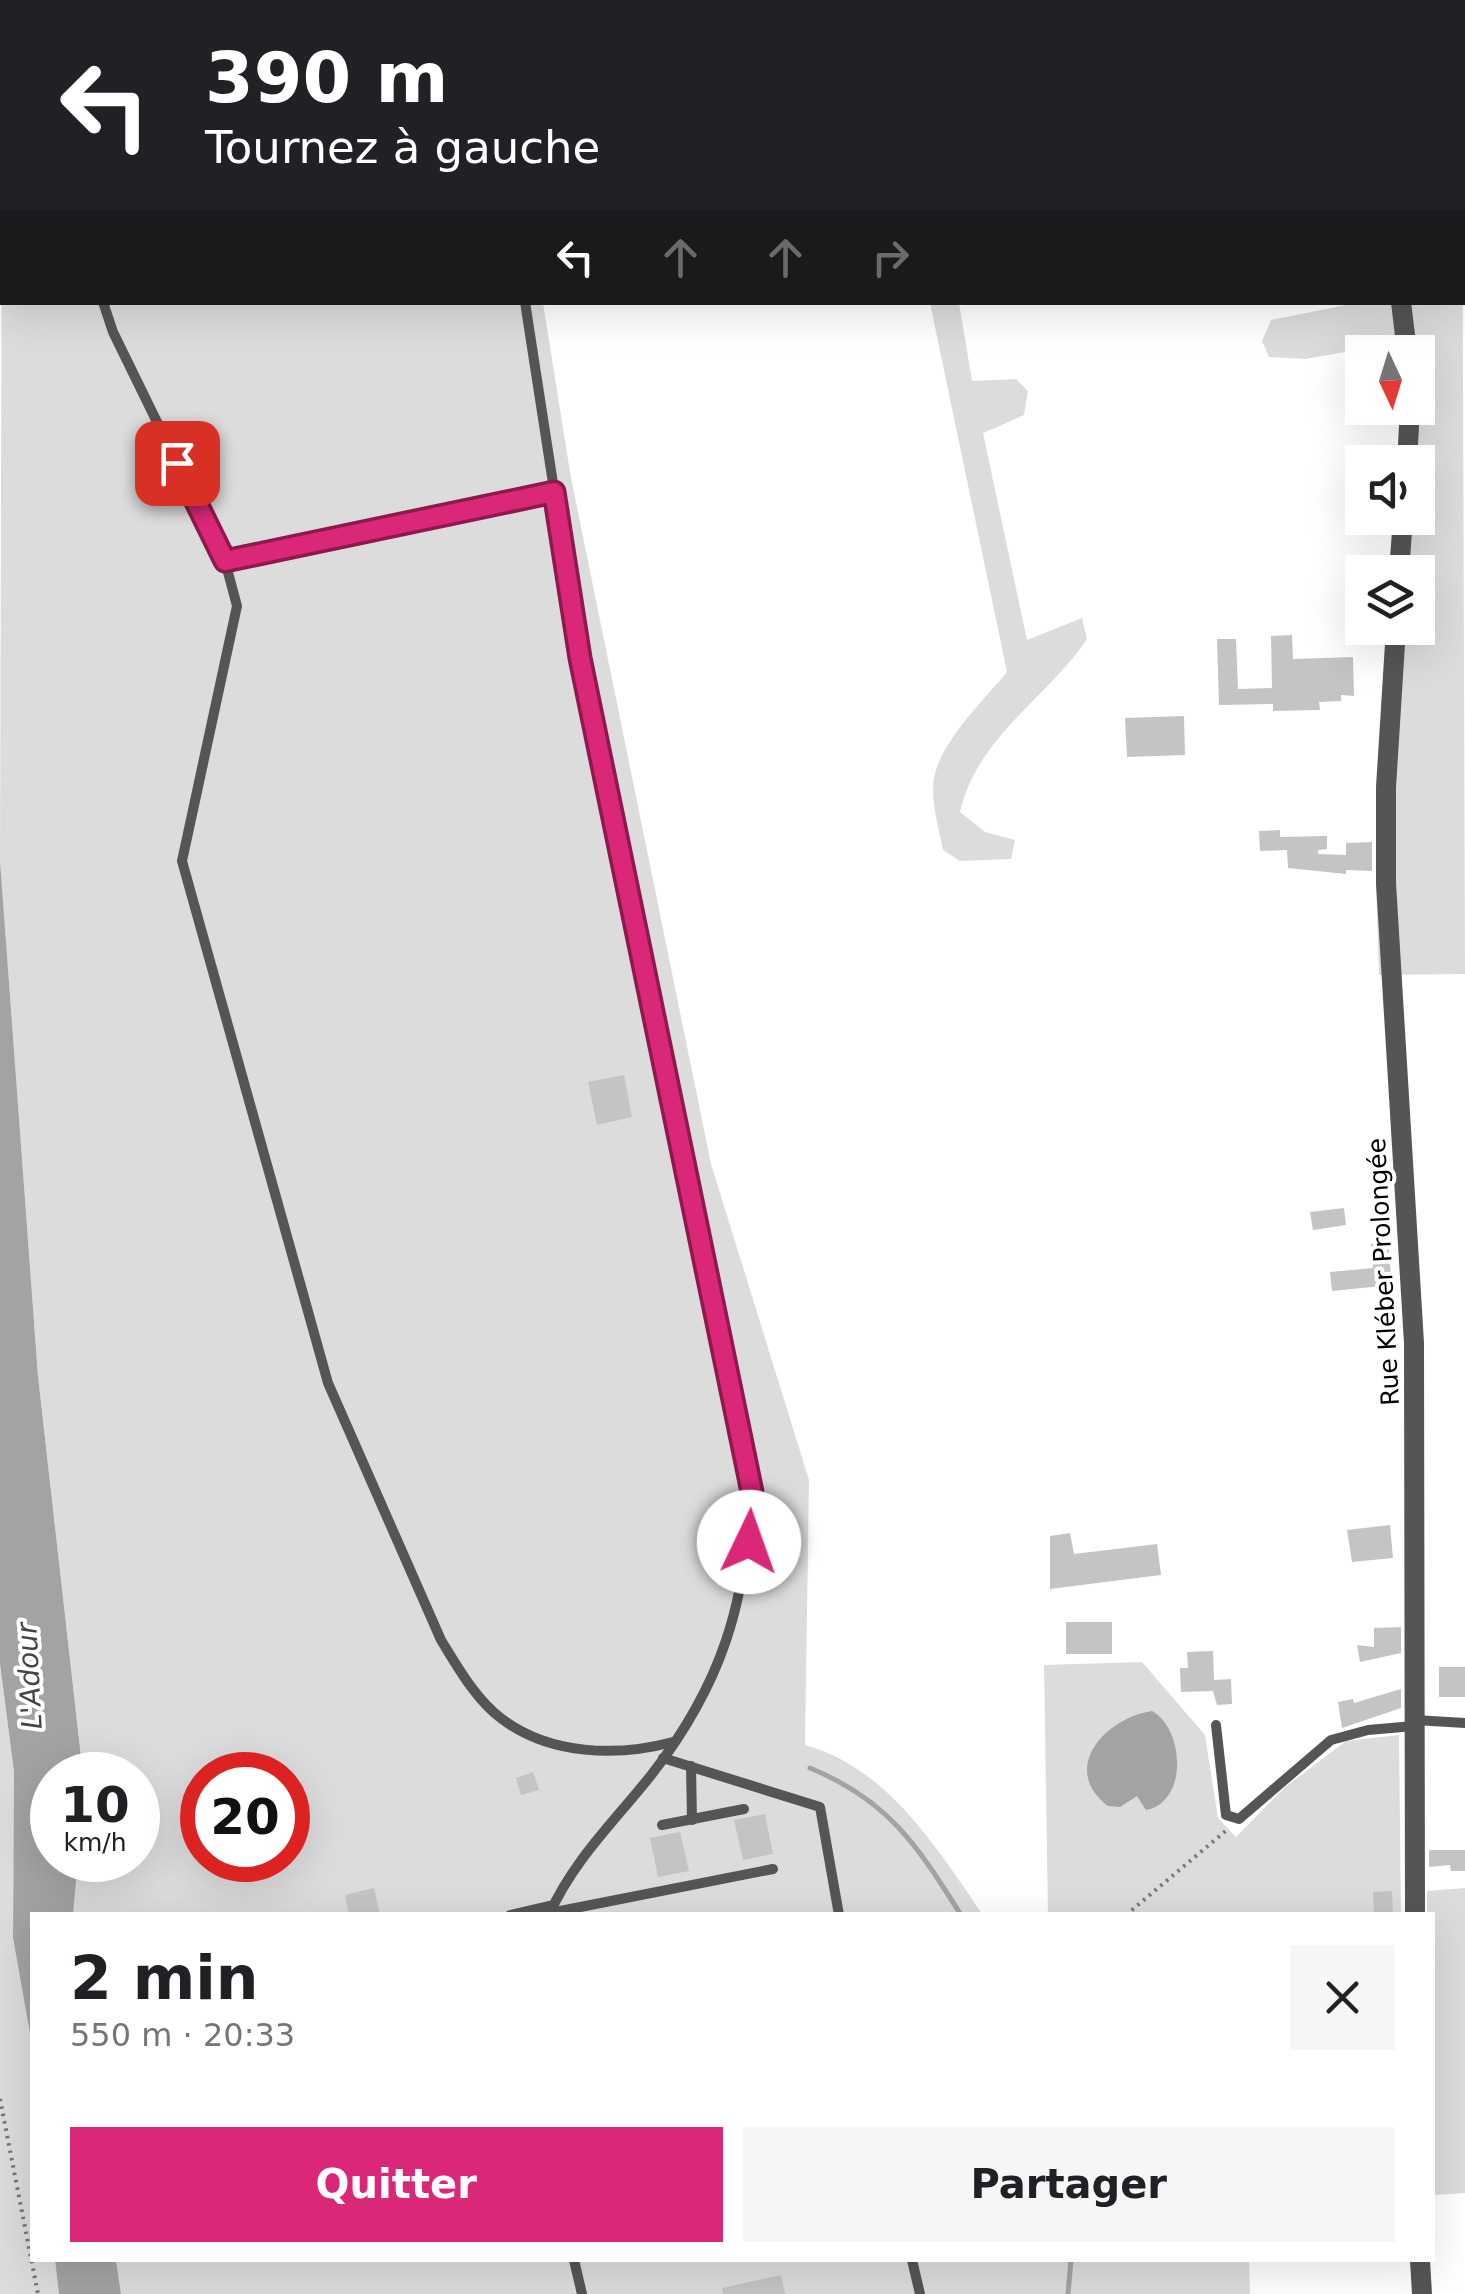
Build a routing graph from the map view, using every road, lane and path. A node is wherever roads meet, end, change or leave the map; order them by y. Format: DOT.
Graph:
graph roads {
  1 [pos="103,305"];
  2 [pos="525,305"];
  3 [pos="1402,305"];
  4 [pos="1405,335"];
  5 [pos="554,492"];
  6 [pos="225,561"];
  7 [pos="1395,645"];
  8 [pos="1465,1722"];
  9 [pos="1414,1723"];
  10 [pos="1216,1726"];
  11 [pos="672,1742"];
  12 [pos="663,1758"];
  13 [pos="691,1766"];
  14 [pos="744,1810"];
  15 [pos="1239,1819"];
  16 [pos="692,1820"];
  17 [pos="662,1826"];
  18 [pos="773,1869"];
  19 [pos="550,1911"];
  20 [pos="838,1912"];
  21 [pos="1130,1912"];
  22 [pos="1415,1912"];
  23 [pos="0,2099"];
  24 [pos="30,2253"];
  25 [pos="32,2262"];
  26 [pos="574,2262"];
  27 [pos="912,2262"];
  28 [pos="1420,2262"];
  29 [pos="38,2294"];
  30 [pos="582,2294"];
  31 [pos="920,2294"];
  32 [pos="1422,2294"];
  1 -- 6 [label="lane"];
  2 -- 5 [label="lane"];
  3 -- 4 [label="street"];
  5 -- 6 [label="lane"];
  5 -- 11 [label="lane"];
  6 -- 11 [label="lane"];
  7 -- 9 [label="street, Rue Kléber Prolongée"];
  8 -- 9 [label="lane"];
  9 -- 15 [label="lane"];
  9 -- 22 [label="street, Rue Kléber Prolongée"];
  10 -- 15 [label="lane"];
  11 -- 12 [label="lane"];
  12 -- 13 [label="lane"];
  12 -- 19 [label="lane"];
  13 -- 16 [label="lane"];
  13 -- 20 [label="lane"];
  14 -- 16 [label="lane"];
  15 -- 21 [label="path"];
  16 -- 17 [label="lane"];
  18 -- 19 [label="lane"];
  23 -- 24 [label="path"];
  25 -- 29 [label="path"];
  26 -- 30 [label="lane"];
  27 -- 31 [label="lane"];
  28 -- 32 [label="street"];
}
